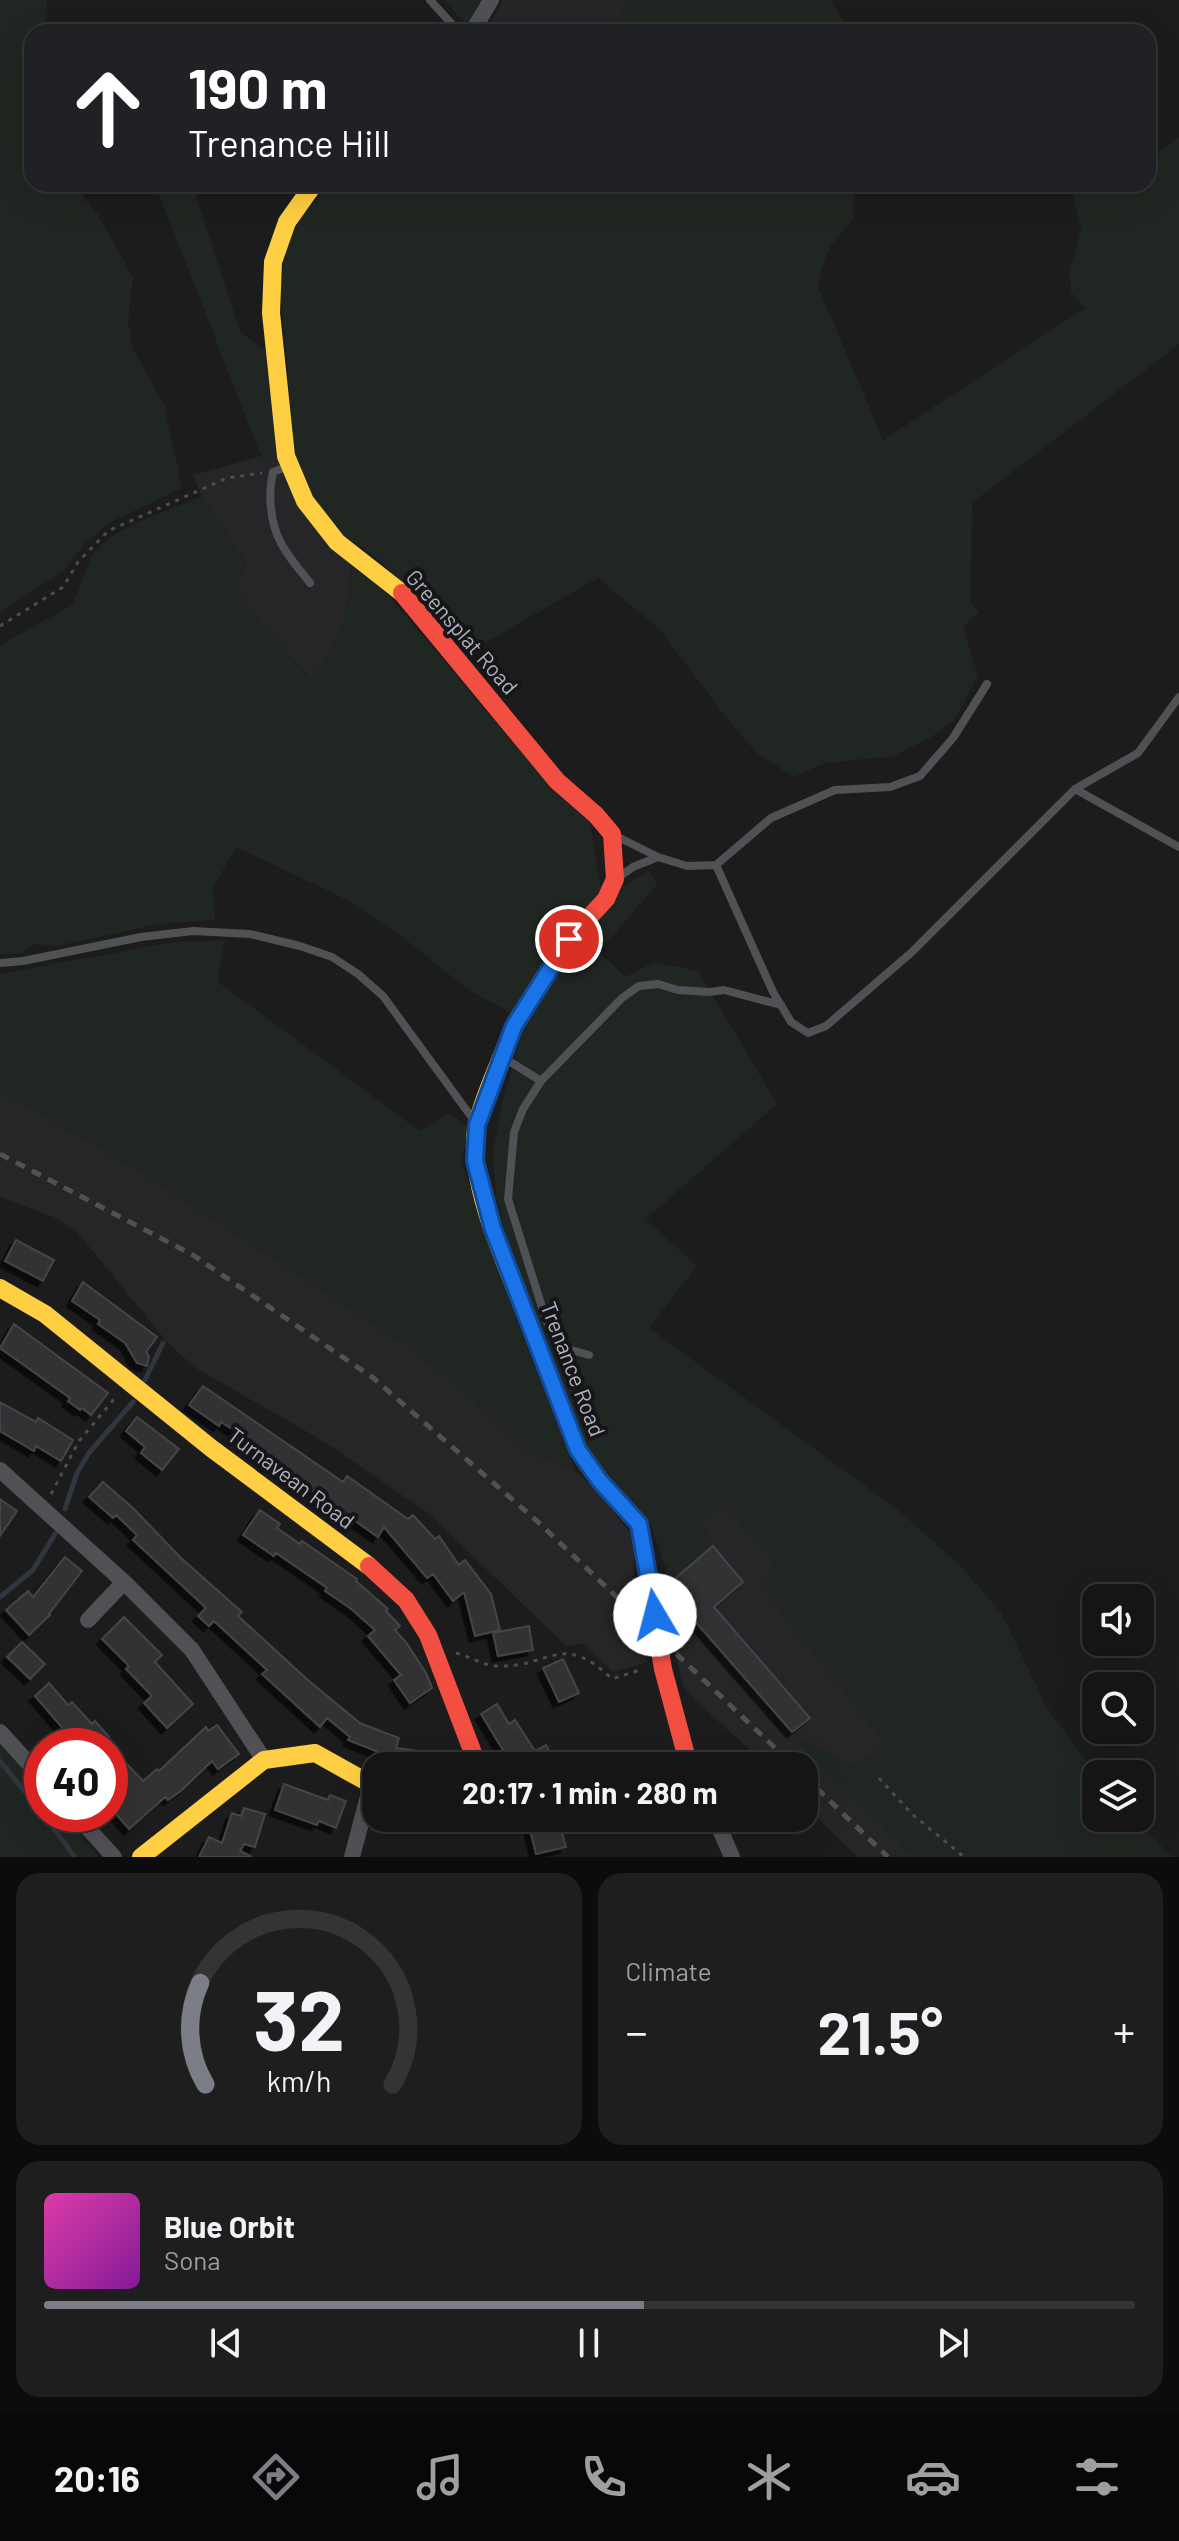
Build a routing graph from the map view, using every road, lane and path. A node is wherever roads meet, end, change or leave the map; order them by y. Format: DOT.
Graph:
graph roads {
  1 [pos="430,0"];
  2 [pos="491,0"];
  3 [pos="452,24"];
  4 [pos="477,24"];
  5 [pos="308,192"];
  6 [pos="282,469"];
  7 [pos="310,583"];
  8 [pos="0,626"];
  9 [pos="987,684"];
  10 [pos="1179,697"];
  11 [pos="1075,789"];
  12 [pos="612,834"];
  13 [pos="1179,847"];
  14 [pos="658,857"];
  15 [pos="716,865"];
  16 [pos="615,879"];
  17 [pos="0,963"];
  18 [pos="781,1005"];
  19 [pos="504,1058"];
  20 [pos="541,1081"];
  21 [pos="477,1125"];
  22 [pos="0,1288"];
  23 [pos="589,1355"];
  24 [pos="128,1382"];
  25 [pos="0,1470"];
  26 [pos="57,1481"];
  27 [pos="124,1582"];
  28 [pos="88,1620"];
  29 [pos="438,1660"];
  30 [pos="662,1662"];
  31 [pos="0,1732"];
  32 [pos="473,1752"];
  33 [pos="685,1752"];
  34 [pos="24,1758"];
  35 [pos="264,1760"];
  36 [pos="879,1778"];
  37 [pos="362,1779"];
  38 [pos="362,1825"];
  39 [pos="91,1832"];
  40 [pos="721,1832"];
  41 [pos="114,1857"];
  42 [pos="141,1857"];
  43 [pos="352,1857"];
  44 [pos="732,1857"];
  45 [pos="964,1857"];
  1 -- 3 [label="lane"];
  2 -- 4 [label="street"];
  5 -- 6 [label="street, Greensplat Road"];
  6 -- 7 [label="lane"];
  6 -- 8 [label="path"];
  6 -- 12 [label="street, Greensplat Road"];
  9 -- 15 [label="lane"];
  10 -- 11 [label="lane"];
  11 -- 13 [label="lane"];
  11 -- 18 [label="lane"];
  12 -- 14 [label="lane"];
  12 -- 16 [label="street"];
  14 -- 15 [label="lane"];
  14 -- 16 [label="lane"];
  15 -- 18 [label="lane"];
  16 -- 19 [label="street, Trenance Road"];
  17 -- 21 [label="lane"];
  18 -- 20 [label="lane"];
  19 -- 20 [label="lane"];
  19 -- 21 [label="street, Trenance Road"];
  20 -- 23 [label="lane"];
  21 -- 30 [label="street, Trenance Road"];
  22 -- 24 [label="street, Turnavean Road"];
  24 -- 26 [label="path"];
  24 -- 29 [label="street, Turnavean Road"];
  25 -- 27 [label="street"];
  27 -- 28 [label="street"];
  27 -- 35 [label="street"];
  29 -- 30 [label="path"];
  29 -- 32 [label="street, Turnavean Road"];
  30 -- 33 [label="street, Trenance Road"];
  31 -- 34 [label="street"];
  35 -- 37 [label="street"];
  35 -- 42 [label="street"];
  36 -- 45 [label="path"];
  38 -- 43 [label="street"];
  39 -- 41 [label="street"];
  40 -- 44 [label="street"];
}
